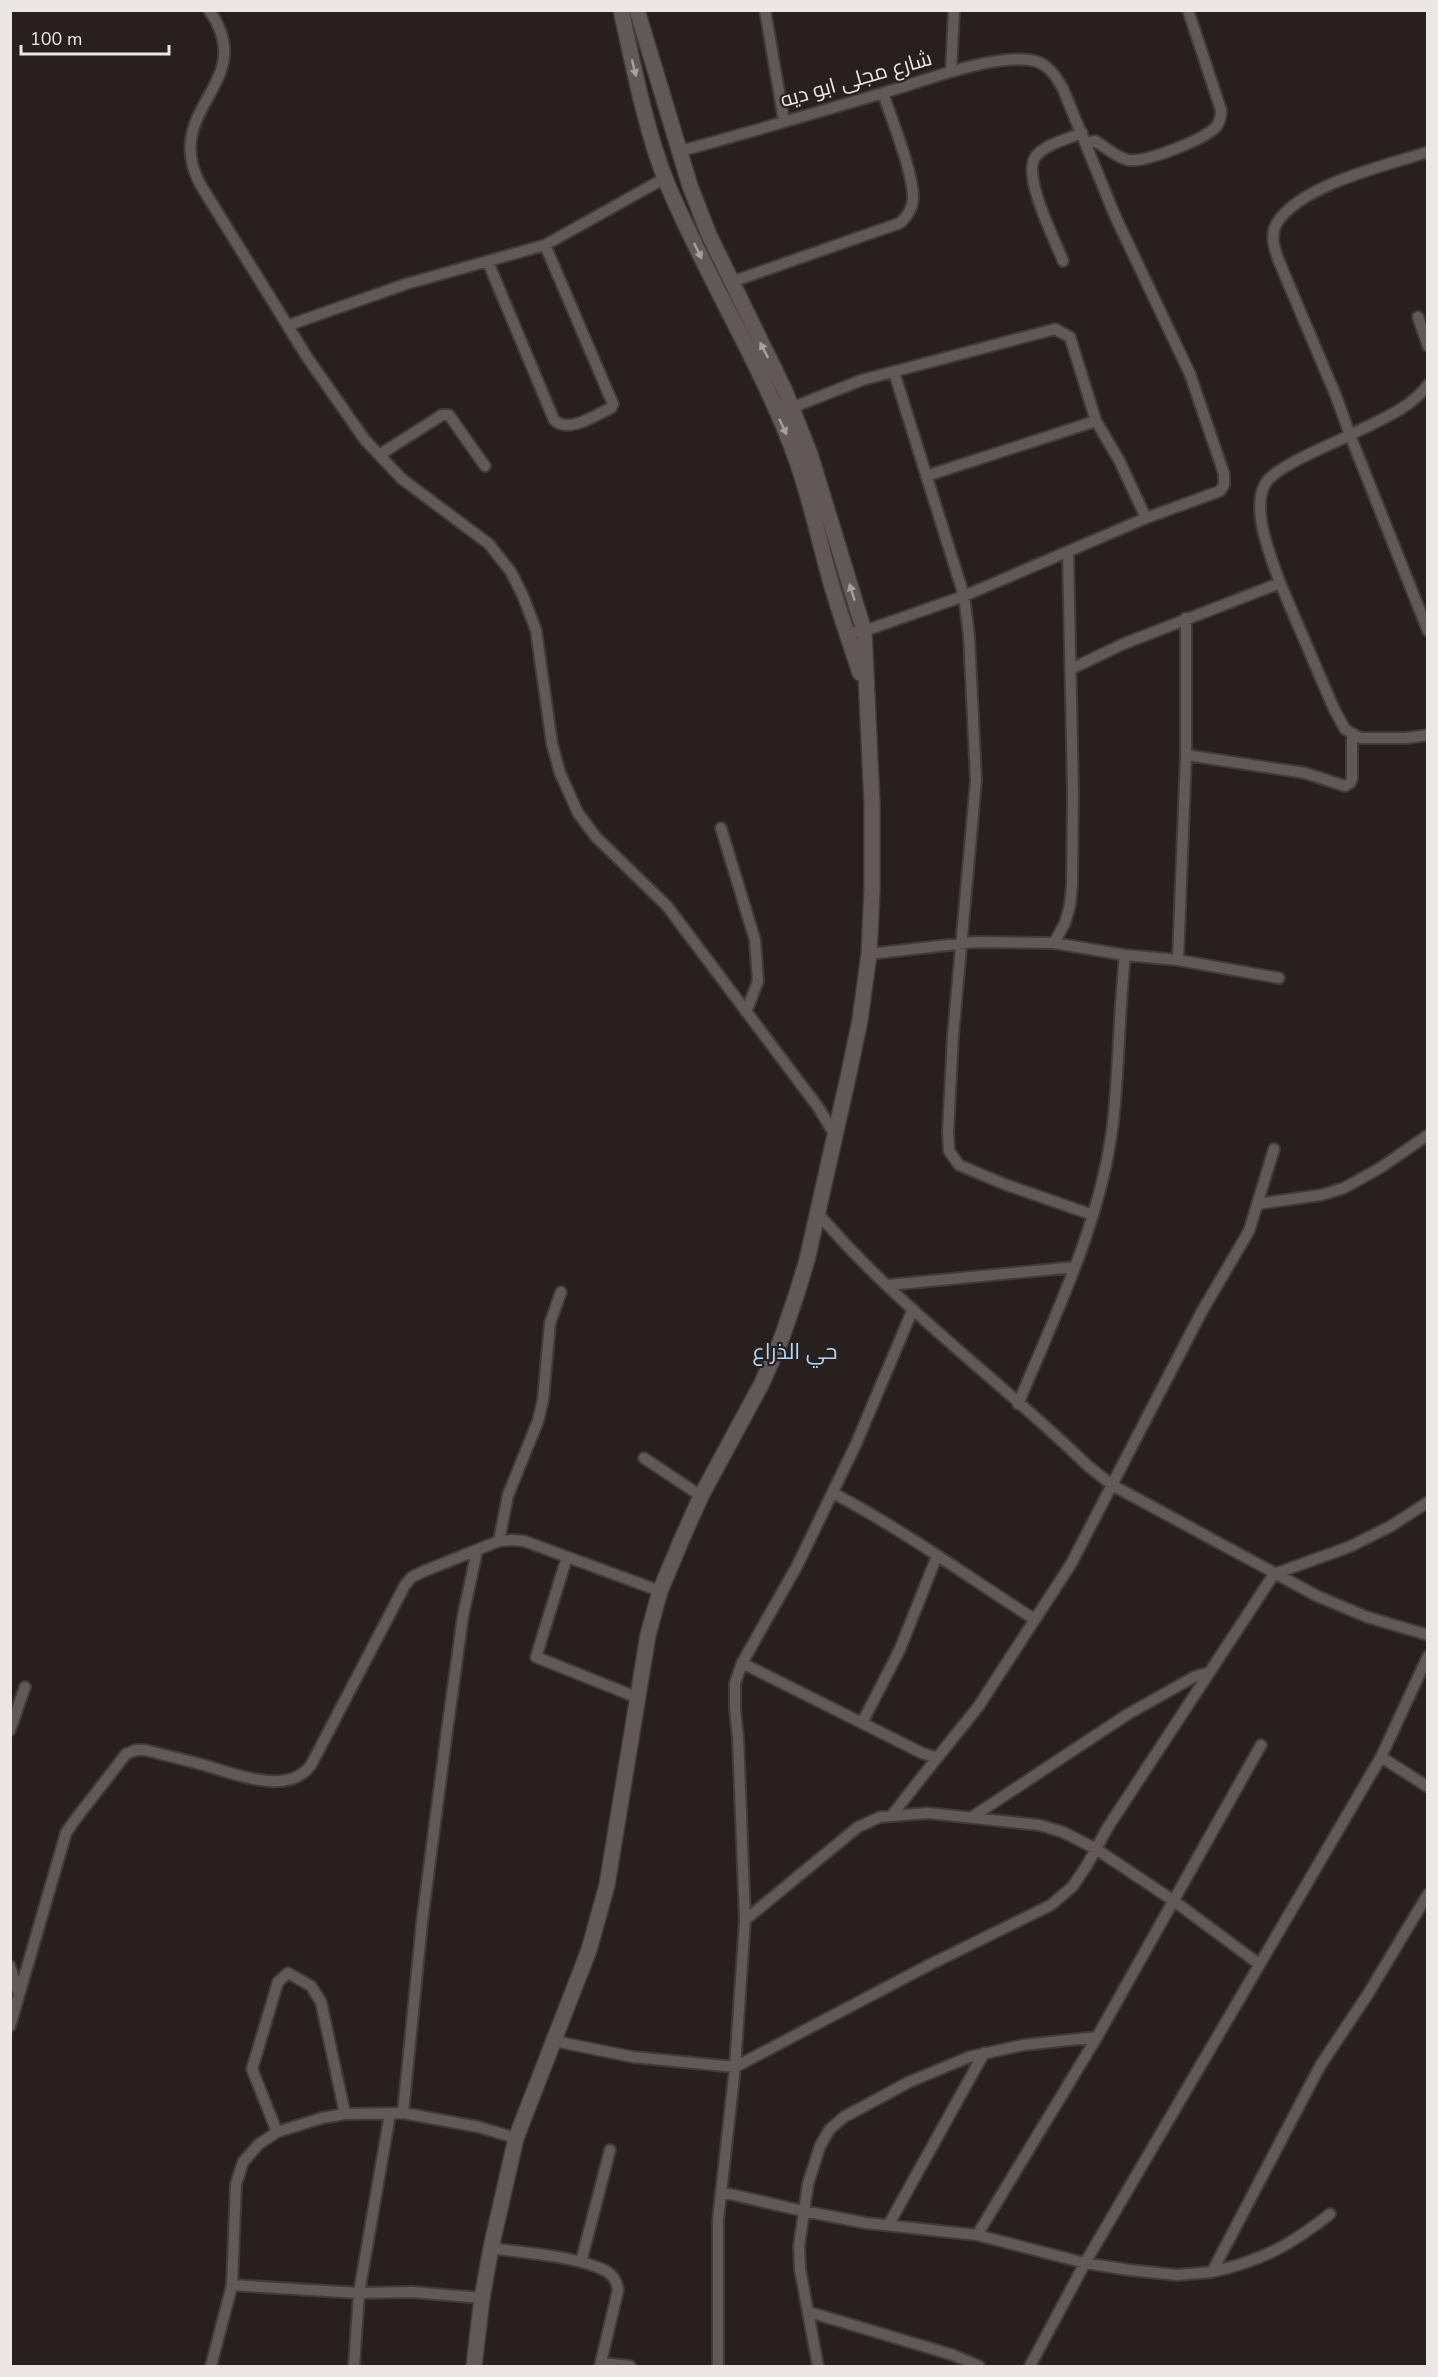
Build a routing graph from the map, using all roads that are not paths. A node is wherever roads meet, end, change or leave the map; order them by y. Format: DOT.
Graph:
graph roads {
  1 [pos="209,10"];
  2 [pos="621,10"];
  3 [pos="637,10"];
  4 [pos="765,10"];
  5 [pos="954,10"];
  6 [pos="1188,10"];
  7 [pos="951,72"];
  8 [pos="884,93"];
  9 [pos="784,121"];
  10 [pos="1084,138"];
  11 [pos="680,151"];
  12 [pos="1428,152"];
  13 [pos="665,178"];
  14 [pos="545,245"];
  15 [pos="1063,261"];
  16 [pos="488,262"];
  17 [pos="731,282"];
  18 [pos="1418,317"];
  19 [pos="289,326"];
  20 [pos="1428,346"];
  21 [pos="894,372"];
  22 [pos="1428,385"];
  23 [pos="791,408"];
  24 [pos="1096,420"];
  25 [pos="1350,435"];
  26 [pos="379,455"];
  27 [pos="485,466"];
  28 [pos="926,477"];
  29 [pos="1146,518"];
  30 [pos="1068,553"];
  31 [pos="1280,584"];
  32 [pos="964,596"];
  33 [pos="1186,618"];
  34 [pos="864,631"];
  35 [pos="1428,631"];
  36 [pos="847,633"];
  37 [pos="1071,669"];
  38 [pos="866,690"];
  39 [pos="1352,735"];
  40 [pos="1428,735"];
  41 [pos="1186,755"];
  42 [pos="721,828"];
  43 [pos="1054,943"];
  44 [pos="960,944"];
  45 [pos="869,954"];
  46 [pos="1125,955"];
  47 [pos="1178,960"];
  48 [pos="1279,978"];
  49 [pos="746,1012"];
  50 [pos="836,1135"];
  51 [pos="1428,1135"];
  52 [pos="1274,1149"];
  53 [pos="1257,1204"];
  54 [pos="816,1210"];
  55 [pos="1093,1215"];
  56 [pos="1075,1268"];
  57 [pos="888,1285"];
  58 [pos="561,1292"];
  59 [pos="913,1309"];
  60 [pos="1018,1404"];
  61 [pos="644,1458"];
  62 [pos="1112,1485"];
  63 [pos="832,1493"];
  64 [pos="701,1496"];
  65 [pos="1428,1502"];
  66 [pos="499,1541"];
  67 [pos="477,1551"];
  68 [pos="938,1556"];
  69 [pos="567,1557"];
  70 [pos="1274,1574"];
  71 [pos="660,1591"];
  72 [pos="1034,1619"];
  73 [pos="1428,1635"];
  74 [pos="1428,1656"];
  75 [pos="742,1663"];
  76 [pos="1210,1672"];
  77 [pos="25,1686"];
  78 [pos="636,1697"];
  79 [pos="862,1724"];
  80 [pos="10,1730"];
  81 [pos="1261,1744"];
  82 [pos="1381,1757"];
  83 [pos="937,1758"];
  84 [pos="1428,1787"];
  85 [pos="892,1815"];
  86 [pos="972,1817"];
  87 [pos="1096,1849"];
  88 [pos="1428,1894"];
  89 [pos="1174,1901"];
  90 [pos="745,1920"];
  91 [pos="1259,1964"];
  92 [pos="10,1966"];
  93 [pos="19,1995"];
  94 [pos="10,2026"];
  95 [pos="1097,2037"];
  96 [pos="555,2041"];
  97 [pos="984,2053"];
  98 [pos="735,2067"];
  99 [pos="403,2113"];
  100 [pos="345,2114"];
  101 [pos="390,2115"];
  102 [pos="277,2132"];
  103 [pos="516,2138"];
  104 [pos="610,2150"];
  105 [pos="722,2192"];
  106 [pos="803,2211"];
  107 [pos="1329,2214"];
  108 [pos="889,2224"];
  109 [pos="977,2235"];
  110 [pos="491,2248"];
  111 [pos="581,2262"];
  112 [pos="1085,2263"];
  113 [pos="1212,2272"];
  114 [pos="232,2285"];
  115 [pos="359,2293"];
  116 [pos="482,2298"];
  117 [pos="810,2312"];
  118 [pos="601,2365"];
  119 [pos="211,2367"];
  120 [pos="354,2367"];
  121 [pos="474,2367"];
  122 [pos="630,2367"];
  123 [pos="718,2367"];
  124 [pos="818,2367"];
  125 [pos="979,2367"];
  126 [pos="1030,2367"];
  1 -- 19 [label="street"];
  2 -- 13 [label="main road, one-way"];
  3 -- 11 [label="main road"];
  4 -- 9 [label="street"];
  5 -- 7 [label="street"];
  6 -- 10 [label="street"];
  7 -- 8 [label="street, شارع مجلى ابو ديه"];
  7 -- 10 [label="street, شارع مجلى ابو ديه"];
  8 -- 9 [label="street, شارع مجلى ابو ديه"];
  8 -- 17 [label="street"];
  9 -- 11 [label="street, شارع مجلى ابو ديه"];
  10 -- 15 [label="street"];
  10 -- 29 [label="street"];
  11 -- 17 [label="main road"];
  12 -- 25 [label="street"];
  13 -- 14 [label="street"];
  13 -- 36 [label="main road, one-way"];
  14 -- 16 [label="street"];
  14 -- 16 [label="street"];
  16 -- 19 [label="street"];
  23 -- 17 [label="main road, one-way"];
  18 -- 20 [label="street"];
  19 -- 26 [label="street"];
  21 -- 23 [label="street"];
  21 -- 24 [label="street"];
  21 -- 28 [label="street"];
  22 -- 25 [label="street"];
  34 -- 23 [label="main road, one-way"];
  24 -- 28 [label="street"];
  24 -- 29 [label="street"];
  25 -- 31 [label="street"];
  25 -- 35 [label="street"];
  26 -- 27 [label="street"];
  26 -- 49 [label="street"];
  28 -- 32 [label="street"];
  29 -- 30 [label="street"];
  30 -- 32 [label="street"];
  30 -- 37 [label="street"];
  31 -- 33 [label="street"];
  31 -- 39 [label="street"];
  32 -- 34 [label="street"];
  32 -- 44 [label="street"];
  33 -- 37 [label="street"];
  33 -- 41 [label="street"];
  34 -- 36 [label="street"];
  34 -- 38 [label="main road"];
  36 -- 38 [label="main road"];
  37 -- 43 [label="street"];
  38 -- 45 [label="main road"];
  39 -- 40 [label="street"];
  39 -- 41 [label="street"];
  41 -- 47 [label="street"];
  42 -- 49 [label="street"];
  43 -- 44 [label="street"];
  43 -- 46 [label="street"];
  44 -- 45 [label="street"];
  44 -- 55 [label="street"];
  45 -- 50 [label="main road"];
  46 -- 47 [label="street"];
  46 -- 55 [label="street"];
  47 -- 48 [label="street"];
  49 -- 50 [label="street"];
  50 -- 54 [label="main road"];
  51 -- 53 [label="street"];
  52 -- 53 [label="street"];
  53 -- 62 [label="street"];
  54 -- 57 [label="street"];
  54 -- 64 [label="main road"];
  55 -- 56 [label="street"];
  56 -- 57 [label="street"];
  56 -- 60 [label="street"];
  57 -- 59 [label="street"];
  58 -- 66 [label="street"];
  59 -- 60 [label="street"];
  59 -- 63 [label="street"];
  60 -- 62 [label="street"];
  61 -- 64 [label="street"];
  62 -- 70 [label="street"];
  62 -- 72 [label="street"];
  63 -- 68 [label="street"];
  63 -- 75 [label="street"];
  64 -- 71 [label="main road"];
  65 -- 70 [label="street"];
  66 -- 67 [label="street"];
  66 -- 69 [label="street"];
  67 -- 93 [label="street"];
  67 -- 99 [label="street"];
  68 -- 72 [label="street"];
  68 -- 79 [label="street"];
  69 -- 71 [label="street"];
  69 -- 78 [label="street"];
  70 -- 73 [label="street"];
  70 -- 76 [label="street"];
  71 -- 78 [label="main road"];
  72 -- 83 [label="street"];
  74 -- 82 [label="street"];
  75 -- 79 [label="street"];
  75 -- 90 [label="street"];
  76 -- 86 [label="street"];
  76 -- 87 [label="street"];
  77 -- 80 [label="street"];
  78 -- 96 [label="main road"];
  79 -- 83 [label="street"];
  81 -- 89 [label="street"];
  82 -- 84 [label="street"];
  82 -- 91 [label="street"];
  83 -- 85 [label="street"];
  85 -- 86 [label="street"];
  85 -- 90 [label="street"];
  86 -- 87 [label="street"];
  87 -- 89 [label="street"];
  87 -- 98 [label="street"];
  88 -- 113 [label="street"];
  89 -- 91 [label="street"];
  89 -- 95 [label="street"];
  90 -- 98 [label="street"];
  91 -- 112 [label="street"];
  92 -- 93 [label="street"];
  93 -- 94 [label="street"];
  95 -- 97 [label="street"];
  95 -- 109 [label="street"];
  96 -- 98 [label="street"];
  96 -- 103 [label="main road"];
  97 -- 106 [label="street"];
  97 -- 108 [label="street"];
  98 -- 105 [label="street"];
  99 -- 101 [label="street"];
  99 -- 103 [label="street"];
  100 -- 101 [label="street"];
  100 -- 102 [label="street"];
  100 -- 102 [label="street"];
  101 -- 115 [label="street"];
  102 -- 114 [label="street"];
  103 -- 110 [label="main road"];
  104 -- 111 [label="street"];
  105 -- 106 [label="street"];
  105 -- 123 [label="street"];
  106 -- 108 [label="street"];
  106 -- 117 [label="street"];
  107 -- 113 [label="street"];
  108 -- 109 [label="street"];
  109 -- 112 [label="street"];
  110 -- 111 [label="street"];
  110 -- 116 [label="main road"];
  111 -- 118 [label="street"];
  112 -- 113 [label="street"];
  112 -- 126 [label="street"];
  114 -- 115 [label="street"];
  114 -- 119 [label="street"];
  115 -- 116 [label="street"];
  115 -- 120 [label="street"];
  116 -- 121 [label="main road"];
  117 -- 124 [label="street"];
  117 -- 125 [label="street"];
  118 -- 122 [label="street"];
}
